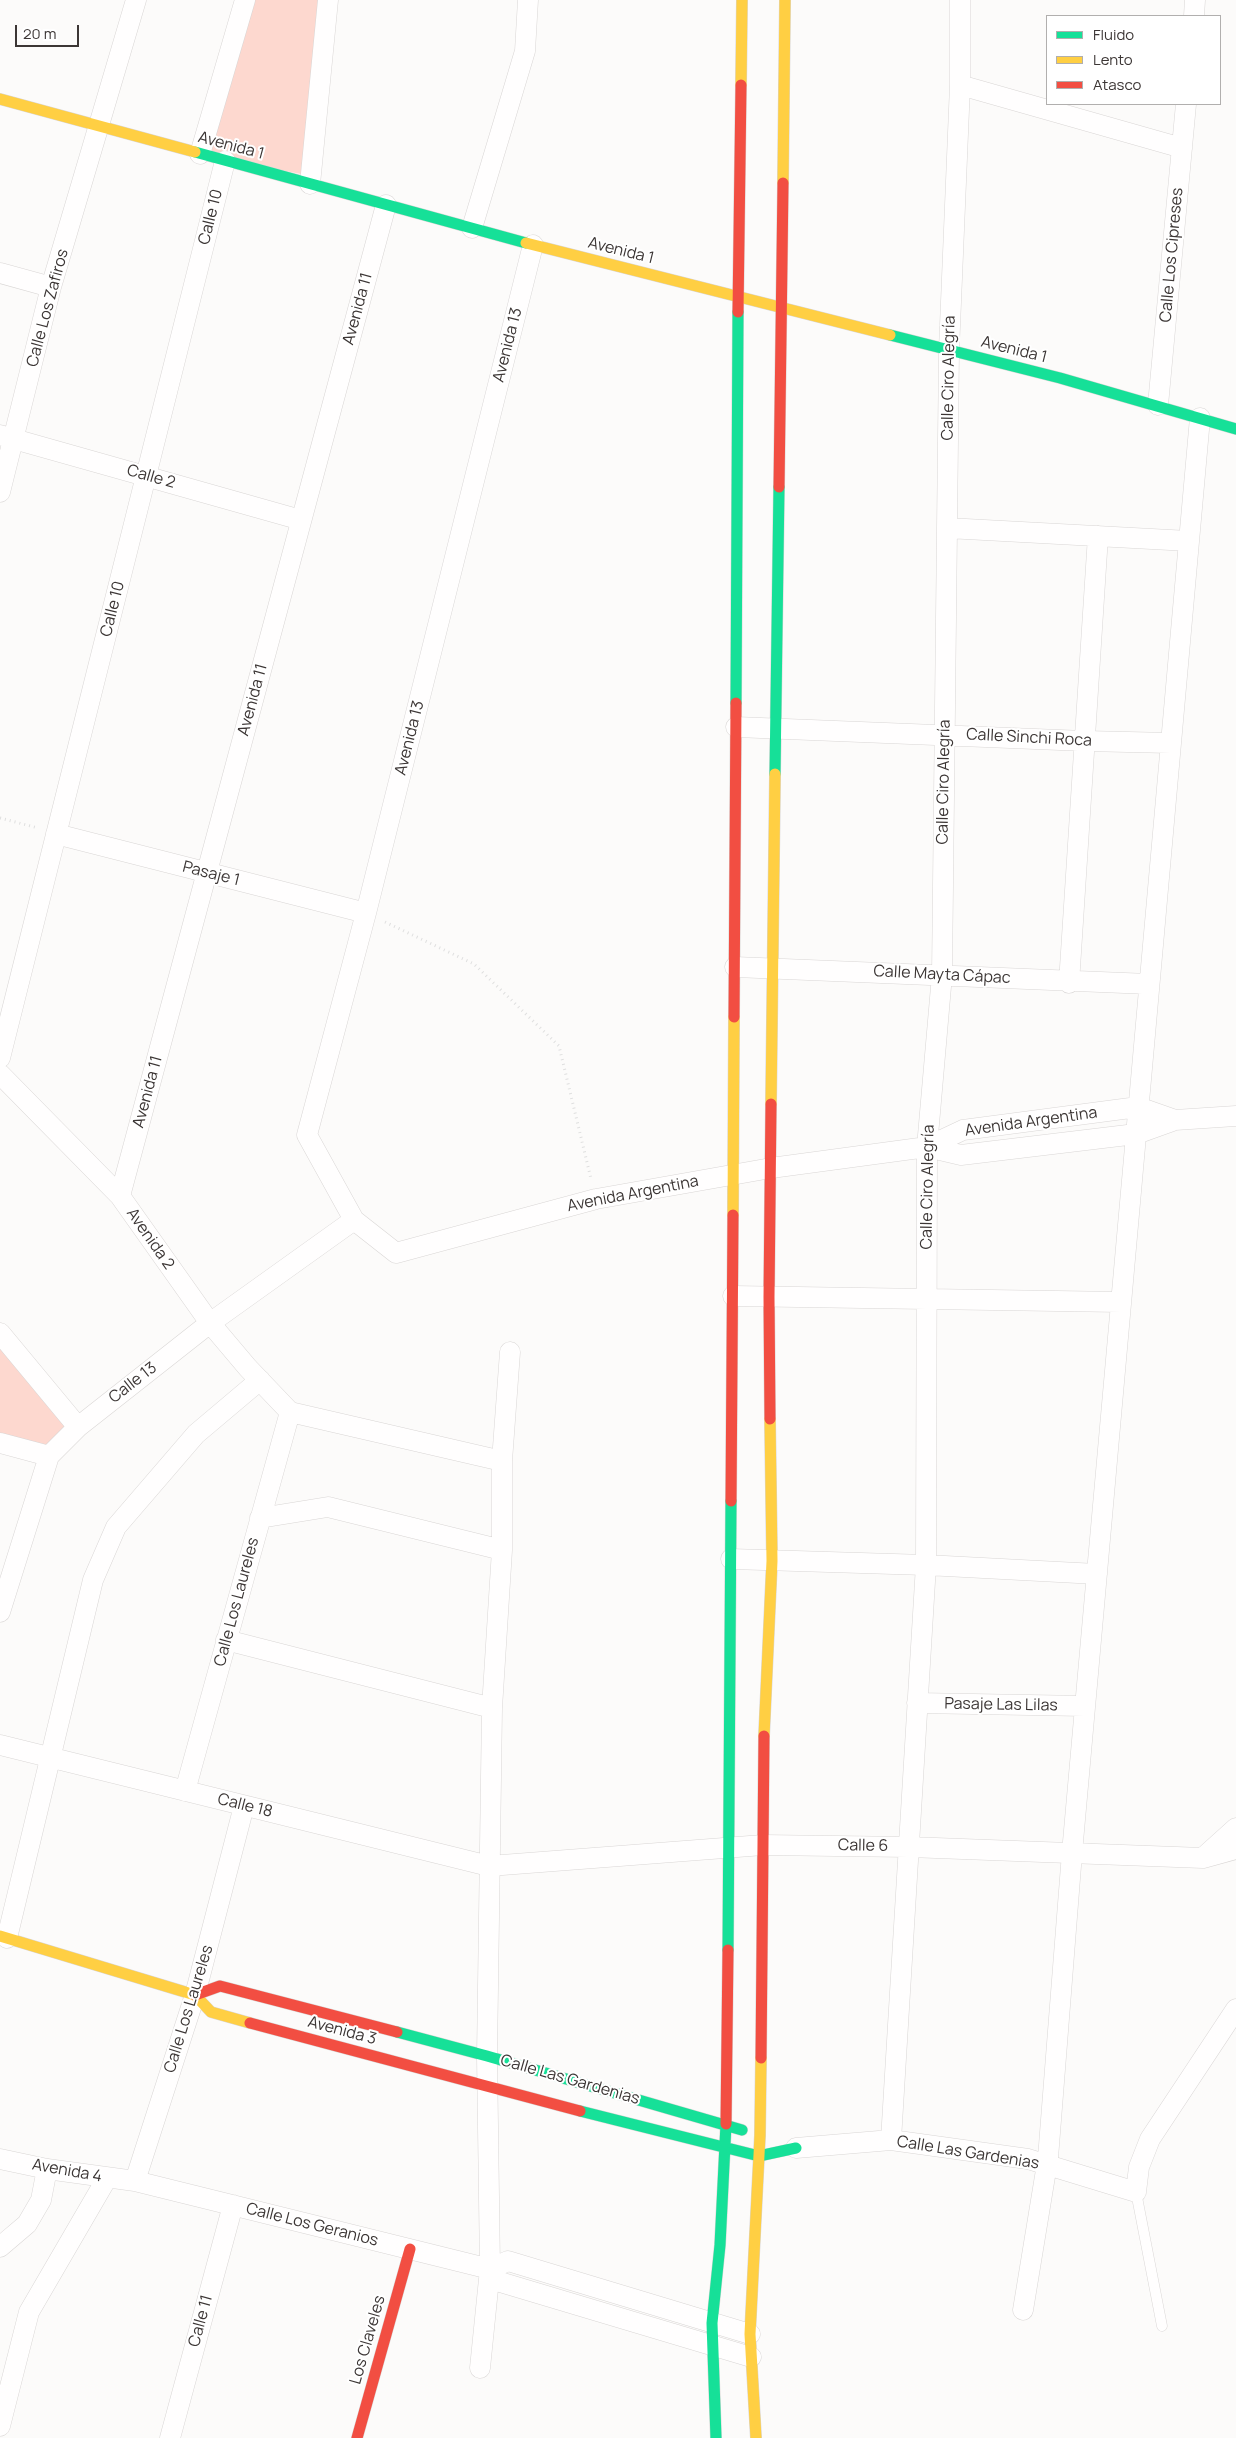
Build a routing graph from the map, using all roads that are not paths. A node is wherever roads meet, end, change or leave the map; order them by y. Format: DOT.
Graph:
graph roads {
  1 [pos="136,0"];
  2 [pos="245,0"];
  3 [pos="328,0"];
  4 [pos="528,0"];
  5 [pos="742,0"];
  6 [pos="785,0"];
  7 [pos="960,0"];
  8 [pos="1195,0"];
  9 [pos="1194,15"];
  10 [pos="960,85"];
  11 [pos="0,99"];
  12 [pos="1186,105"];
  13 [pos="100,126"];
  14 [pos="1182,148"];
  15 [pos="200,154"];
  16 [pos="225,161"];
  17 [pos="310,184"];
  18 [pos="386,205"];
  19 [pos="472,228"];
  20 [pos="533,245"];
  21 [pos="0,273"];
  22 [pos="51,287"];
  23 [pos="738,297"];
  24 [pos="782,308"];
  25 [pos="949,350"];
  26 [pos="1158,405"];
  27 [pos="1200,418"];
  28 [pos="1236,429"];
  29 [pos="7,437"];
  30 [pos="146,476"];
  31 [pos="0,492"];
  32 [pos="301,520"];
  33 [pos="947,528"];
  34 [pos="1098,536"];
  35 [pos="1189,541"];
  36 [pos="736,727"];
  37 [pos="776,727"];
  38 [pos="944,734"];
  39 [pos="1085,741"];
  40 [pos="1171,743"];
  41 [pos="56,834"];
  42 [pos="207,872"];
  43 [pos="366,913"];
  44 [pos="735,967"];
  45 [pos="774,967"];
  46 [pos="942,975"];
  47 [pos="1069,983"];
  48 [pos="1149,984"];
  49 [pos="0,1058"];
  50 [pos="0,1074"];
  51 [pos="1138,1107"];
  52 [pos="1236,1116"];
  53 [pos="1174,1120"];
  54 [pos="1136,1134"];
  55 [pos="927,1147"];
  56 [pos="771,1168"];
  57 [pos="735,1174"];
  58 [pos="120,1196"];
  59 [pos="354,1220"];
  60 [pos="732,1296"];
  61 [pos="769,1297"];
  62 [pos="926,1299"];
  63 [pos="1121,1302"];
  64 [pos="210,1322"];
  65 [pos="0,1333"];
  66 [pos="510,1352"];
  67 [pos="260,1380"];
  68 [pos="290,1412"];
  69 [pos="78,1427"];
  70 [pos="0,1443"];
  71 [pos="49,1456"];
  72 [pos="502,1461"];
  73 [pos="260,1518"];
  74 [pos="502,1550"];
  75 [pos="731,1559"];
  76 [pos="772,1562"];
  77 [pos="926,1565"];
  78 [pos="1097,1574"];
  79 [pos="1,1604"];
  80 [pos="226,1640"];
  81 [pos="917,1703"];
  82 [pos="1085,1706"];
  83 [pos="492,1708"];
  84 [pos="0,1745"];
  85 [pos="52,1758"];
  86 [pos="185,1791"];
  87 [pos="244,1806"];
  88 [pos="1236,1828"];
  89 [pos="763,1845"];
  90 [pos="909,1847"];
  91 [pos="729,1848"];
  92 [pos="1236,1849"];
  93 [pos="1072,1853"];
  94 [pos="1203,1858"];
  95 [pos="489,1866"];
  96 [pos="4,1937"];
  97 [pos="195,1995"];
  98 [pos="1236,2009"];
  99 [pos="487,2056"];
  100 [pos="487,2088"];
  101 [pos="726,2125"];
  102 [pos="891,2140"];
  103 [pos="776,2141"];
  104 [pos="725,2149"];
  105 [pos="759,2156"];
  106 [pos="0,2159"];
  107 [pos="1045,2165"];
  108 [pos="47,2169"];
  109 [pos="108,2178"];
  110 [pos="135,2181"];
  111 [pos="1136,2192"];
  112 [pos="233,2205"];
  113 [pos="0,2247"];
  114 [pos="410,2250"];
  115 [pos="490,2269"];
  116 [pos="1023,2310"];
  117 [pos="712,2323"];
  118 [pos="1162,2326"];
  119 [pos="750,2334"];
  120 [pos="714,2347"];
  121 [pos="751,2357"];
  122 [pos="480,2368"];
  123 [pos="0,2426"];
  124 [pos="170,2438"];
  125 [pos="356,2438"];
  126 [pos="716,2438"];
  127 [pos="756,2438"];
  1 -- 13 [label="street"];
  2 -- 15 [label="street"];
  3 -- 17 [label="street"];
  4 -- 19 [label="street"];
  5 -- 23 [label="street"];
  6 -- 24 [label="street"];
  7 -- 10 [label="street, Calle Ciro Alegría"];
  8 -- 9 [label="street"];
  10 -- 14 [label="street"];
  10 -- 25 [label="street, Calle Ciro Alegría"];
  11 -- 13 [label="street, Avenida 1"];
  12 -- 14 [label="street, Calle Los Cipreses"];
  13 -- 15 [label="street, Avenida 1"];
  13 -- 22 [label="street, Calle Los Zafiros"];
  14 -- 26 [label="street, Calle Los Cipreses"];
  15 -- 16 [label="street, Avenida 1"];
  16 -- 17 [label="street, Avenida 1"];
  16 -- 30 [label="street, Calle 10"];
  17 -- 18 [label="street, Avenida 1"];
  18 -- 19 [label="street, Avenida 1"];
  18 -- 32 [label="street, Avenida 11"];
  19 -- 20 [label="street, Avenida 1"];
  20 -- 23 [label="street, Avenida 1"];
  20 -- 43 [label="street, Avenida 13"];
  21 -- 22 [label="street"];
  22 -- 29 [label="street, Calle Los Zafiros"];
  23 -- 24 [label="street, Avenida 1"];
  23 -- 36 [label="street"];
  24 -- 25 [label="street, Avenida 1"];
  24 -- 37 [label="street"];
  25 -- 26 [label="street, Avenida 1"];
  25 -- 33 [label="street, Calle Ciro Alegría"];
  26 -- 27 [label="street, Avenida 1"];
  27 -- 28 [label="street, Avenida 1"];
  27 -- 35 [label="street"];
  29 -- 30 [label="street, Calle 2"];
  29 -- 31 [label="street, Calle Los Zafiros"];
  30 -- 32 [label="street, Calle 2"];
  30 -- 41 [label="street, Calle 10"];
  32 -- 42 [label="street, Avenida 11"];
  33 -- 34 [label="street"];
  33 -- 38 [label="street, Calle Ciro Alegría"];
  34 -- 35 [label="street"];
  34 -- 39 [label="street"];
  35 -- 40 [label="street"];
  36 -- 37 [label="street, Calle Sinchi Roca"];
  36 -- 44 [label="street"];
  37 -- 38 [label="street, Calle Sinchi Roca"];
  37 -- 45 [label="street"];
  38 -- 39 [label="street, Calle Sinchi Roca"];
  38 -- 46 [label="street, Calle Ciro Alegría"];
  39 -- 40 [label="street, Calle Sinchi Roca"];
  39 -- 47 [label="street"];
  40 -- 48 [label="street"];
  41 -- 42 [label="street, Pasaje 1"];
  41 -- 49 [label="street, Calle 10"];
  42 -- 43 [label="street, Pasaje 1"];
  42 -- 58 [label="street, Avenida 11"];
  43 -- 59 [label="street, Avenida 13"];
  44 -- 45 [label="street, Calle Mayta Cápac"];
  44 -- 57 [label="street"];
  45 -- 46 [label="street, Calle Mayta Cápac"];
  45 -- 56 [label="street"];
  46 -- 47 [label="street, Calle Mayta Cápac"];
  46 -- 55 [label="street, Calle Ciro Alegría"];
  47 -- 48 [label="street, Calle Mayta Cápac"];
  48 -- 51 [label="street"];
  50 -- 58 [label="street, Avenida 2"];
  51 -- 53 [label="street"];
  51 -- 54 [label="street"];
  51 -- 55 [label="street, Avenida Argentina"];
  52 -- 53 [label="street"];
  53 -- 54 [label="street, Avenida Argentina"];
  54 -- 55 [label="street, Avenida Argentina"];
  54 -- 63 [label="street"];
  55 -- 56 [label="street, Avenida Argentina"];
  55 -- 62 [label="street, Calle Ciro Alegría"];
  56 -- 57 [label="street, Avenida Argentina"];
  56 -- 61 [label="street"];
  57 -- 59 [label="street, Avenida Argentina"];
  57 -- 60 [label="street"];
  58 -- 64 [label="street, Avenida 2"];
  59 -- 64 [label="street, Calle 13"];
  60 -- 61 [label="street"];
  60 -- 75 [label="street"];
  61 -- 62 [label="street"];
  61 -- 76 [label="street"];
  62 -- 63 [label="street"];
  62 -- 77 [label="street, Calle Ciro Alegría"];
  63 -- 78 [label="street"];
  64 -- 67 [label="street, Avenida 2"];
  64 -- 69 [label="street, Calle 13"];
  65 -- 69 [label="street"];
  66 -- 72 [label="street"];
  67 -- 68 [label="street, Avenida 2"];
  67 -- 85 [label="street"];
  68 -- 72 [label="street"];
  68 -- 73 [label="street, Calle Los Laureles"];
  69 -- 71 [label="street, Calle 13"];
  70 -- 71 [label="street"];
  71 -- 79 [label="street, Calle 13"];
  72 -- 74 [label="street"];
  73 -- 74 [label="street"];
  73 -- 80 [label="street, Calle Los Laureles"];
  74 -- 83 [label="street"];
  75 -- 76 [label="street"];
  75 -- 91 [label="street"];
  76 -- 77 [label="street"];
  76 -- 89 [label="street"];
  77 -- 78 [label="street"];
  77 -- 81 [label="street, Calle Ciro Alegría"];
  78 -- 82 [label="street"];
  80 -- 83 [label="street"];
  80 -- 86 [label="street, Calle Los Laureles"];
  81 -- 82 [label="street, Pasaje Las Lilas"];
  81 -- 90 [label="street, Calle Ciro Alegría"];
  82 -- 93 [label="street"];
  83 -- 95 [label="street"];
  84 -- 85 [label="street, Calle 18"];
  85 -- 86 [label="street, Calle 18"];
  85 -- 96 [label="street"];
  86 -- 87 [label="street, Calle 18"];
  87 -- 95 [label="street, Calle 18"];
  87 -- 97 [label="street, Calle Los Laureles"];
  88 -- 94 [label="street"];
  89 -- 90 [label="street, Calle 6"];
  89 -- 91 [label="street, Calle 6"];
  89 -- 103 [label="street"];
  90 -- 93 [label="street, Calle 6"];
  90 -- 102 [label="street, Calle Ciro Alegría"];
  91 -- 95 [label="street, Calle 6"];
  91 -- 101 [label="street"];
  92 -- 94 [label="street, Calle 6"];
  93 -- 94 [label="street, Calle 6"];
  93 -- 107 [label="street"];
  95 -- 99 [label="street"];
  96 -- 97 [label="street, Avenida 3"];
  97 -- 99 [label="street, Avenida 3"];
  97 -- 100 [label="street, Avenida 3"];
  97 -- 110 [label="street, Calle Los Laureles"];
  98 -- 111 [label="street"];
  99 -- 100 [label="street"];
  99 -- 101 [label="street, Calle Las Gardenias"];
  100 -- 104 [label="street, Calle Las Gardenias"];
  100 -- 115 [label="street"];
  101 -- 103 [label="street, Calle Las Gardenias"];
  101 -- 104 [label="street"];
  102 -- 103 [label="street, Calle Las Gardenias"];
  102 -- 107 [label="street, Calle Las Gardenias"];
  103 -- 105 [label="street"];
  103 -- 105 [label="street, Calle Las Gardenias"];
  104 -- 105 [label="street, Calle Las Gardenias"];
  104 -- 117 [label="street"];
  105 -- 119 [label="street"];
  106 -- 108 [label="street, Avenida 4"];
  107 -- 111 [label="street, Calle Las Gardenias"];
  107 -- 116 [label="street"];
  108 -- 109 [label="street, Avenida 4"];
  108 -- 113 [label="street"];
  109 -- 110 [label="street, Avenida 4"];
  109 -- 123 [label="street"];
  110 -- 112 [label="street, Calle Los Geranios"];
  111 -- 118 [label="lane"];
  112 -- 114 [label="street, Calle Los Geranios"];
  112 -- 124 [label="street, Calle 11"];
  114 -- 115 [label="street, Calle Los Geranios"];
  114 -- 125 [label="street, Los Claveles"];
  115 -- 117 [label="street, Calle Los Geranios"];
  115 -- 120 [label="street, Calle Los Geranios"];
  115 -- 122 [label="street"];
  117 -- 119 [label="street, Calle Los Geranios"];
  117 -- 120 [label="street"];
  119 -- 121 [label="street"];
  120 -- 121 [label="street, Calle Los Geranios"];
  120 -- 126 [label="street"];
  121 -- 127 [label="street"];
}
